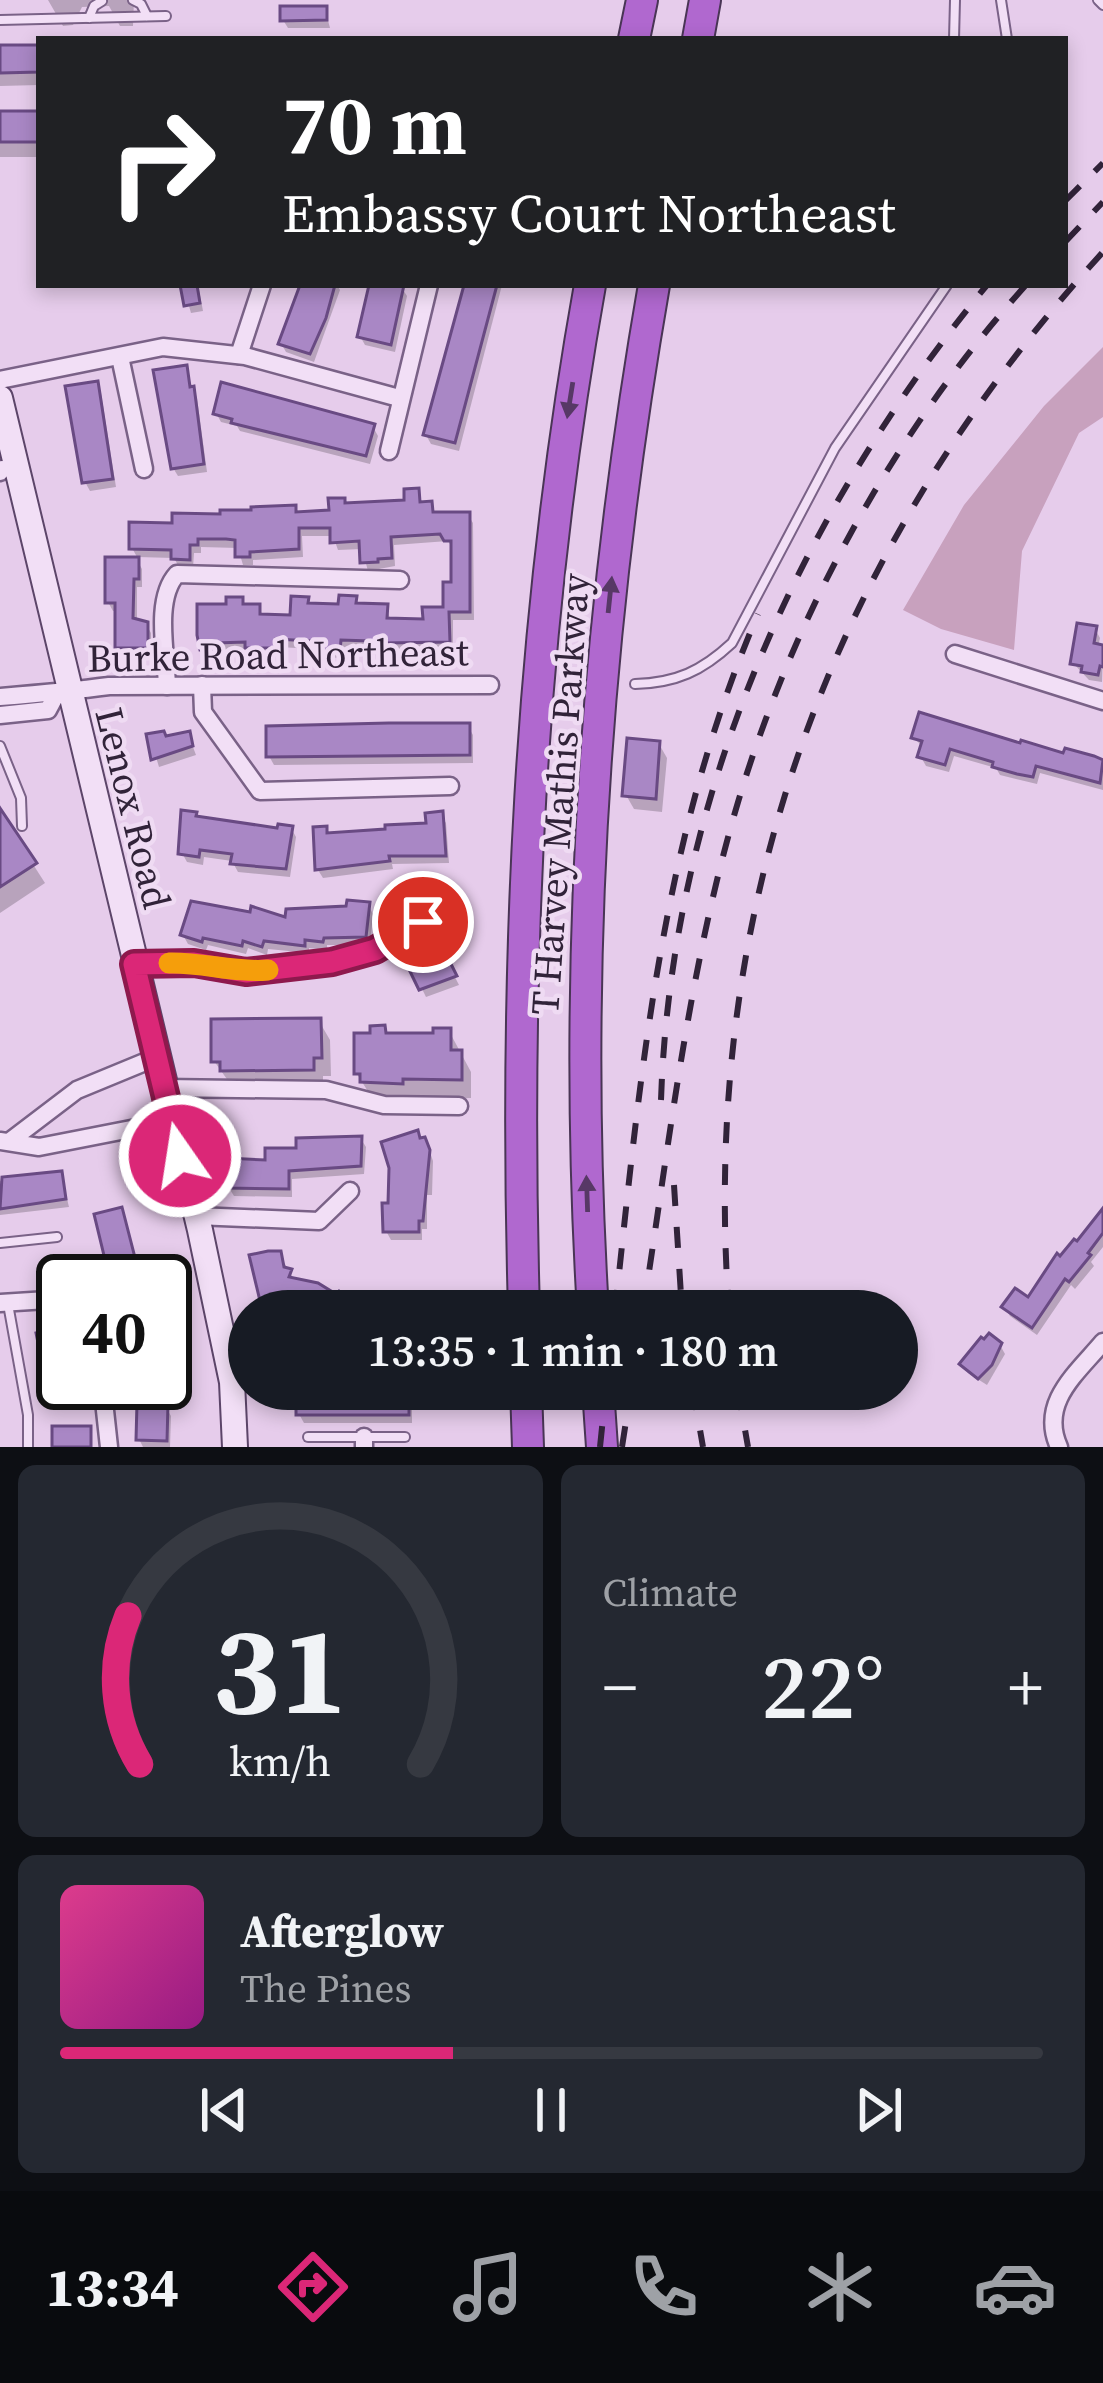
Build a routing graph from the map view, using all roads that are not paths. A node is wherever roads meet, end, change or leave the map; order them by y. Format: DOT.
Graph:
graph roads {
  1 [pos="133,0"];
  2 [pos="705,0"];
  3 [pos="956,0"];
  4 [pos="1001,0"];
  5 [pos="102,1"];
  6 [pos="147,16"];
  7 [pos="166,16"];
  8 [pos="89,18"];
  9 [pos="0,20"];
  10 [pos="699,36"];
  11 [pos="954,36"];
  12 [pos="1007,36"];
  13 [pos="261,288"];
  14 [pos="428,288"];
  15 [pos="590,288"];
  16 [pos="654,288"];
  17 [pos="945,288"];
  18 [pos="239,356"];
  19 [pos="120,357"];
  20 [pos="0,380"];
  21 [pos="0,398"];
  22 [pos="399,398"];
  23 [pos="389,451"];
  24 [pos="5,468"];
  25 [pos="144,469"];
  26 [pos="400,580"];
  27 [pos="955,655"];
  28 [pos="635,684"];
  29 [pos="202,685"];
  30 [pos="490,685"];
  31 [pos="167,686"];
  32 [pos="62,693"];
  33 [pos="1103,701"];
  34 [pos="7,709"];
  35 [pos="0,746"];
  36 [pos="450,786"];
  37 [pos="22,826"];
  38 [pos="423,922"];
  39 [pos="134,964"];
  40 [pos="157,1057"];
  41 [pos="164,1088"];
  42 [pos="459,1106"];
  43 [pos="48,1112"];
  44 [pos="172,1121"];
  45 [pos="5,1141"];
  46 [pos="56,1143"];
  47 [pos="350,1191"];
  48 [pos="196,1216"];
  49 [pos="57,1237"];
  50 [pos="0,1243"];
  51 [pos="524,1290"];
  52 [pos="592,1290"];
  53 [pos="36,1301"];
  54 [pos="4,1303"];
  55 [pos="228,1332"];
  56 [pos="222,1333"];
  57 [pos="1103,1342"];
  58 [pos="108,1410"];
  59 [pos="527,1410"];
  60 [pos="599,1410"];
  61 [pos="308,1437"];
  62 [pos="405,1437"];
  63 [pos="364,1442"];
  64 [pos="28,1447"];
  65 [pos="109,1447"];
  66 [pos="236,1447"];
  67 [pos="528,1447"];
  68 [pos="602,1447"];
  69 [pos="1059,1447"];
  1 -- 6 [label="lane"];
  2 -- 10 [label="highway"];
  3 -- 11 [label="lane"];
  4 -- 12 [label="lane"];
  5 -- 8 [label="lane"];
  6 -- 7 [label="lane"];
  6 -- 8 [label="lane"];
  8 -- 9 [label="lane"];
  13 -- 18 [label="street"];
  14 -- 22 [label="street"];
  15 -- 51 [label="highway, T Harvey Mathis Parkway, one-way"];
  52 -- 16 [label="highway, T Harvey Mathis Parkway, one-way"];
  17 -- 28 [label="lane"];
  18 -- 19 [label="street"];
  18 -- 22 [label="street"];
  19 -- 20 [label="street"];
  19 -- 25 [label="street"];
  21 -- 24 [label="street, Lenox Road"];
  22 -- 23 [label="street"];
  24 -- 32 [label="street, Lenox Road"];
  26 -- 31 [label="street"];
  27 -- 33 [label="street"];
  29 -- 30 [label="street, Burke Road Northeast"];
  29 -- 31 [label="street, Burke Road Northeast"];
  29 -- 36 [label="street"];
  31 -- 32 [label="street, Burke Road Northeast"];
  32 -- 34 [label="street, Burke Road Northeast"];
  32 -- 39 [label="street, Lenox Road"];
  35 -- 37 [label="lane"];
  38 -- 39 [label="street"];
  39 -- 40 [label="street, Lenox Road"];
  40 -- 41 [label="street, Lenox Road"];
  40 -- 43 [label="street"];
  41 -- 42 [label="street"];
  41 -- 44 [label="street, Lenox Road"];
  43 -- 45 [label="street"];
  43 -- 46 [label="street"];
  44 -- 46 [label="street"];
  44 -- 48 [label="street, Lenox Road"];
  45 -- 46 [label="street"];
  47 -- 48 [label="street"];
  48 -- 56 [label="street, Lenox Road"];
  49 -- 50 [label="lane"];
  53 -- 54 [label="street"];
  54 -- 64 [label="lane"];
  55 -- 56 [label="lane"];
  56 -- 66 [label="street, Lenox Road"];
  57 -- 69 [label="street"];
  58 -- 65 [label="street"];
  59 -- 67 [label="highway"];
  60 -- 68 [label="highway"];
  61 -- 63 [label="lane"];
  62 -- 63 [label="lane"];
}
